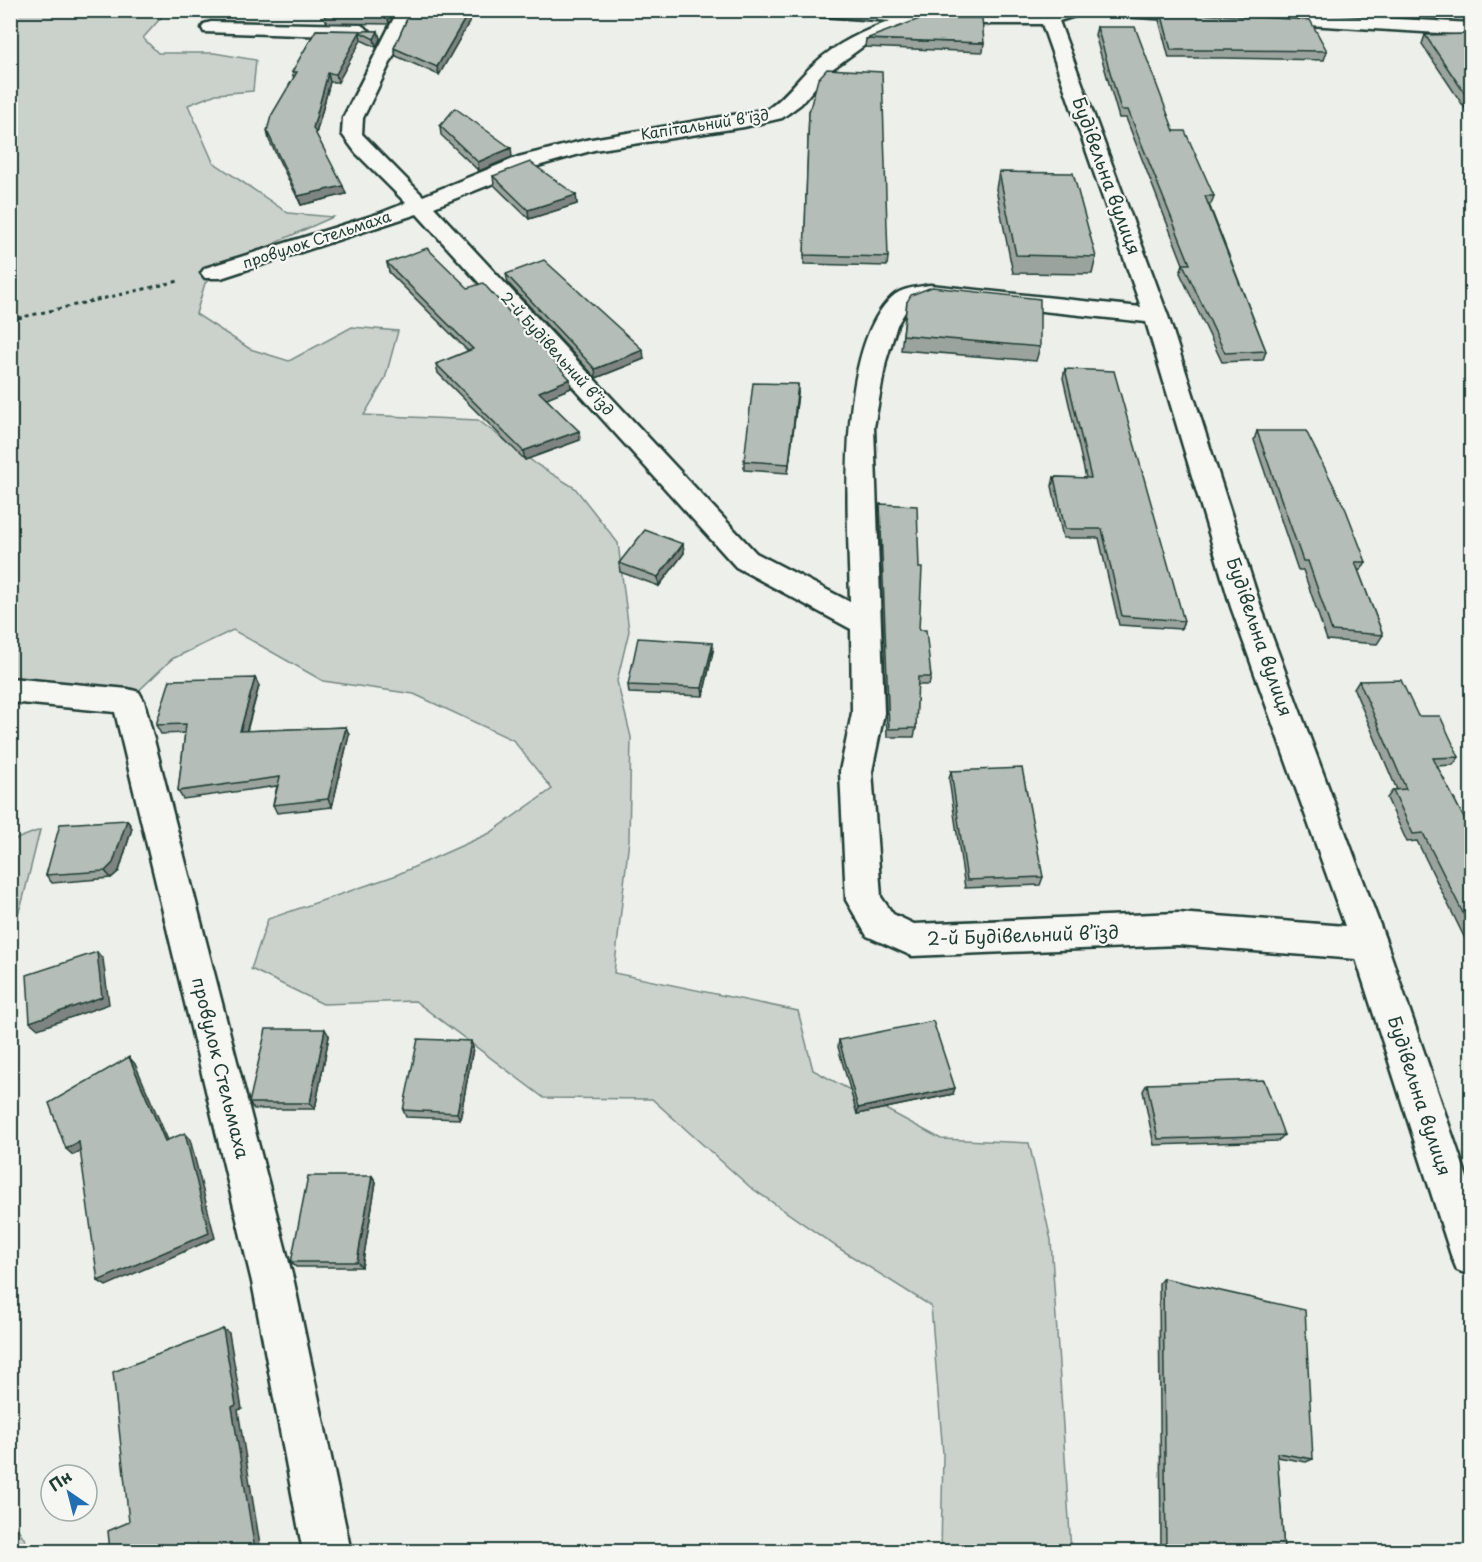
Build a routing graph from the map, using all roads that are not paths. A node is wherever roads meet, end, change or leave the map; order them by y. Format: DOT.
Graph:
graph roads {
  1 [pos="407,10"];
  2 [pos="821,10"];
  3 [pos="1119,10"];
  4 [pos="1062,14"];
  5 [pos="1225,16"];
  6 [pos="1249,17"];
  7 [pos="919,18"];
  8 [pos="211,28"];
  9 [pos="1472,29"];
  10 [pos="396,32"];
  11 [pos="420,205"];
  12 [pos="213,273"];
  13 [pos="1156,315"];
  14 [pos="864,623"];
  15 [pos="10,690"];
  16 [pos="1369,944"];
  17 [pos="1472,1255"];
  18 [pos="327,1551"];
  1 -- 10 [label="street, 2-й Будівельний в’їзд"];
  2 -- 7 [label="street"];
  3 -- 5 [label="street"];
  4 -- 7 [label="street, Капітальний в'їзд"];
  4 -- 13 [label="street, Будівельна вулиця"];
  6 -- 9 [label="street"];
  7 -- 11 [label="street, Капітальний в'їзд"];
  8 -- 10 [label="street"];
  10 -- 11 [label="street, 2-й Будівельний в’їзд"];
  11 -- 12 [label="street, провулок Стельмаха"];
  11 -- 14 [label="street, 2-й Будівельний в’їзд"];
  13 -- 14 [label="street, 2-й Будівельний в’їзд"];
  13 -- 16 [label="street, Будівельна вулиця"];
  14 -- 16 [label="street, 2-й Будівельний в’їзд"];
  15 -- 18 [label="street, провулок Стельмаха"];
  16 -- 17 [label="street, Будівельна вулиця"];
}
